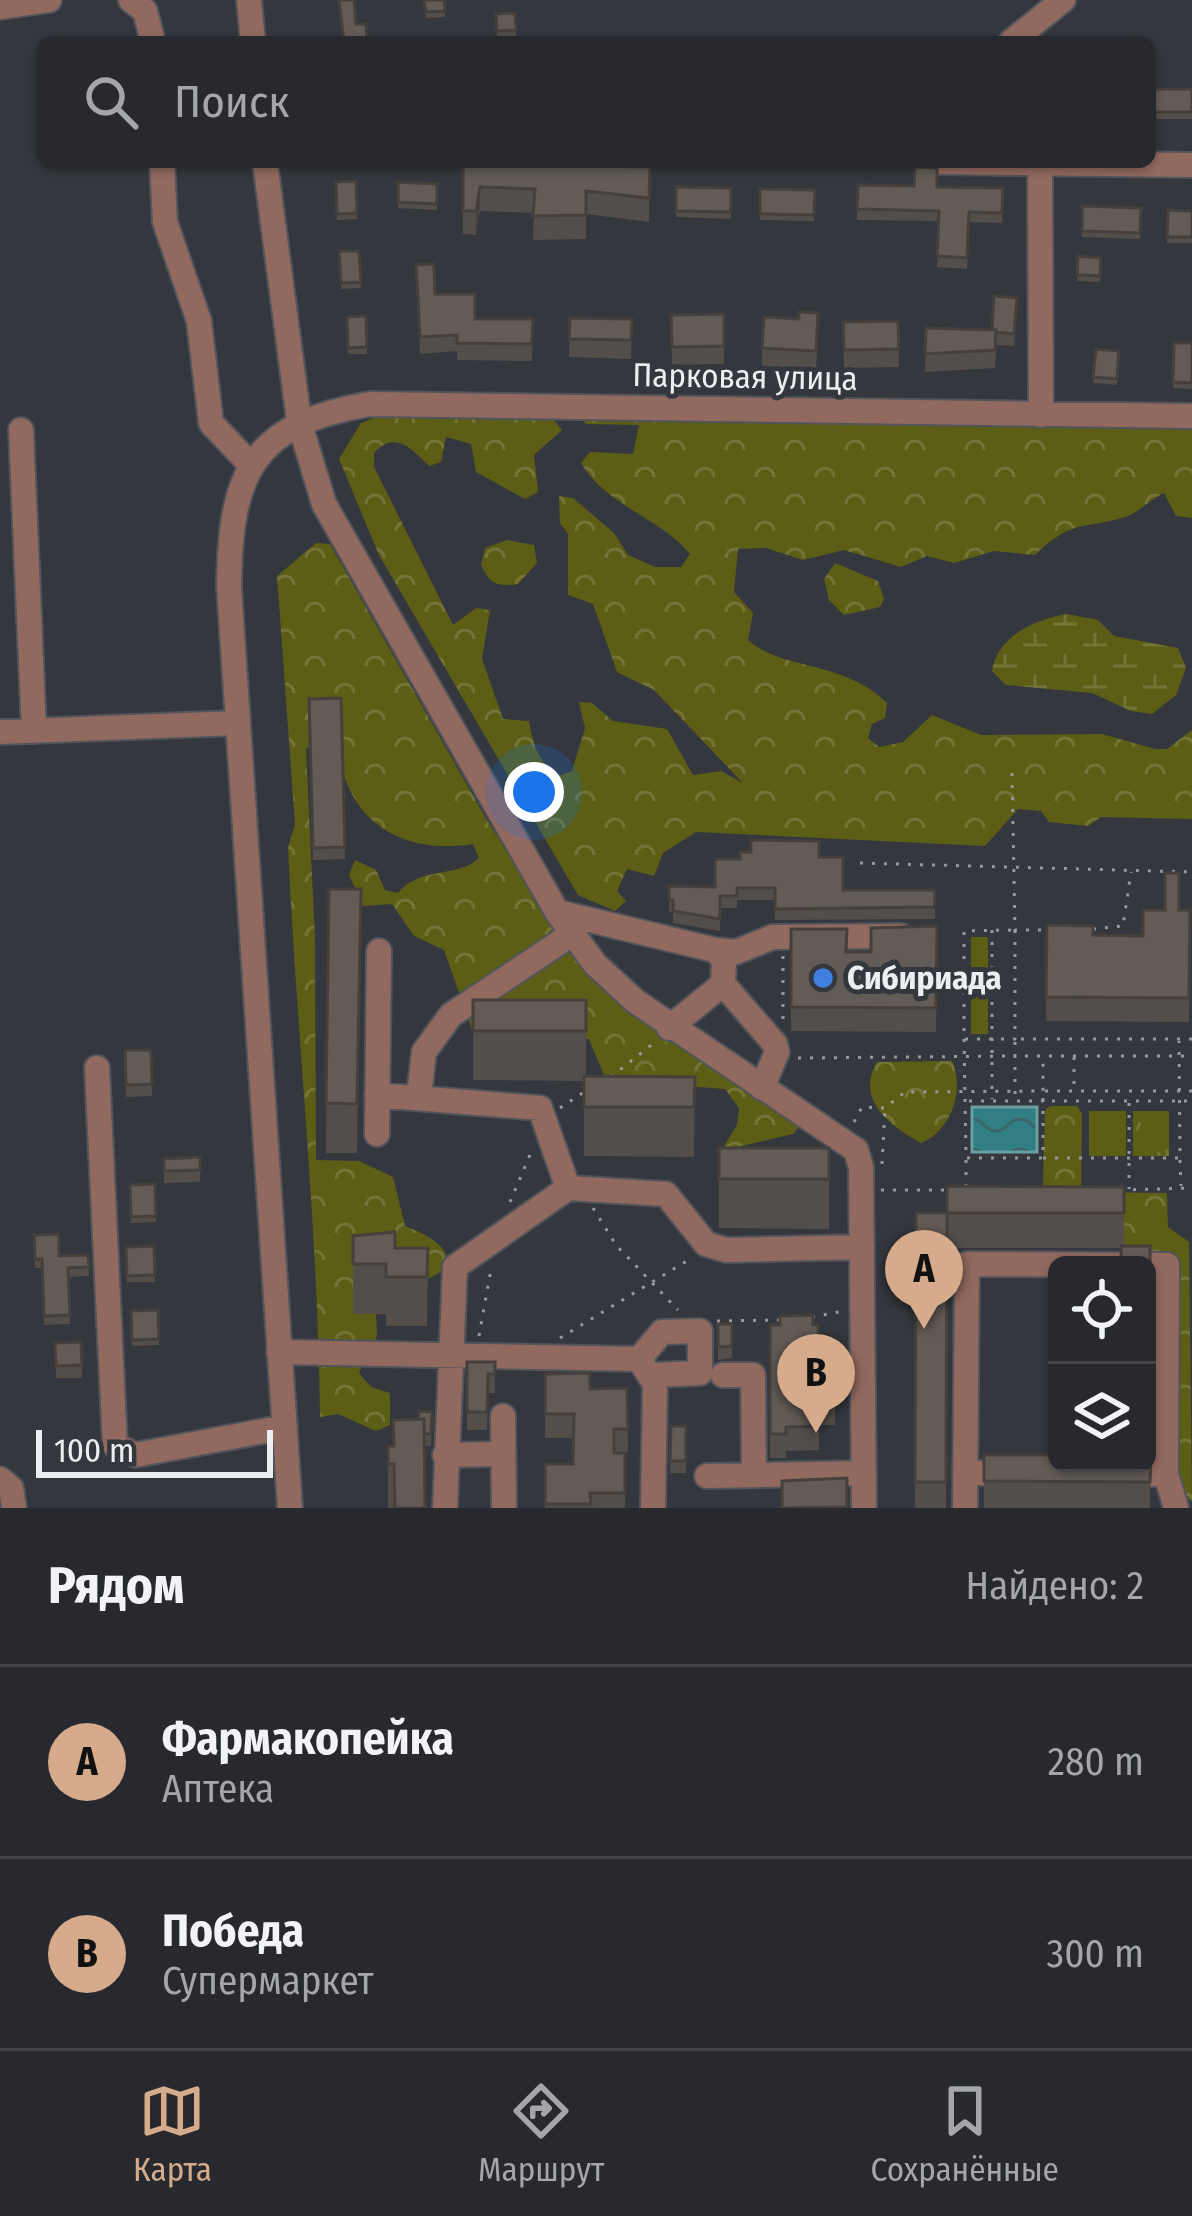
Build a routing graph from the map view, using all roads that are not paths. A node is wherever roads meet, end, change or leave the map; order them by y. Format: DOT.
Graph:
graph roads {
  1 [pos="49,0"];
  2 [pos="131,0"];
  3 [pos="249,0"];
  4 [pos="1063,0"];
  5 [pos="0,7"];
  6 [pos="152,36"];
  7 [pos="252,36"];
  8 [pos="1018,36"];
  9 [pos="1156,165"];
  10 [pos="1192,165"];
  11 [pos="162,168"];
  12 [pos="266,168"];
  13 [pos="1040,168"];
  14 [pos="1042,415"];
  15 [pos="1192,416"];
  16 [pos="299,421"];
  17 [pos="22,430"];
  18 [pos="251,465"];
  19 [pos="236,723"];
  20 [pos="34,731"];
  21 [pos="0,732"];
  22 [pos="557,912"];
  23 [pos="572,934"];
  24 [pos="931,935"];
  25 [pos="715,950"];
  26 [pos="380,951"];
  27 [pos="723,984"];
  28 [pos="670,1028"];
  29 [pos="97,1068"];
  30 [pos="762,1088"];
  31 [pos="377,1095"];
  32 [pos="419,1096"];
  33 [pos="376,1133"];
  34 [pos="577,1189"];
  35 [pos="862,1247"];
  36 [pos="279,1352"];
  37 [pos="448,1355"];
  38 [pos="645,1367"];
  39 [pos="723,1375"];
  40 [pos="503,1416"];
  41 [pos="285,1427"];
  42 [pos="503,1454"];
  43 [pos="445,1455"];
  44 [pos="863,1473"];
  45 [pos="965,1473"];
  46 [pos="1032,1474"];
  47 [pos="1100,1474"];
  48 [pos="1166,1474"];
  49 [pos="754,1475"];
  50 [pos="707,1476"];
  51 [pos="0,1479"];
  52 [pos="504,1505"];
  53 [pos="14,1508"];
  54 [pos="290,1508"];
  55 [pos="445,1508"];
  56 [pos="653,1508"];
  57 [pos="864,1508"];
  58 [pos="965,1508"];
  59 [pos="1176,1508"];
  1 -- 5 [label="street"];
  2 -- 6 [label="street"];
  3 -- 7 [label="street"];
  4 -- 8 [label="street"];
  9 -- 10 [label="street"];
  11 -- 18 [label="street"];
  12 -- 16 [label="street"];
  13 -- 14 [label="street"];
  14 -- 15 [label="street, Парковая улица"];
  14 -- 16 [label="street, Парковая улица"];
  16 -- 18 [label="street"];
  16 -- 22 [label="street"];
  17 -- 20 [label="street"];
  18 -- 19 [label="street"];
  19 -- 20 [label="street"];
  19 -- 36 [label="street"];
  20 -- 21 [label="street"];
  22 -- 23 [label="street"];
  22 -- 25 [label="street"];
  23 -- 28 [label="street"];
  23 -- 32 [label="street"];
  24 -- 25 [label="street"];
  25 -- 27 [label="street"];
  26 -- 31 [label="street"];
  27 -- 28 [label="street"];
  27 -- 30 [label="street"];
  28 -- 30 [label="street"];
  29 -- 41 [label="street"];
  30 -- 35 [label="street"];
  31 -- 32 [label="street"];
  31 -- 33 [label="street"];
  32 -- 34 [label="street"];
  34 -- 35 [label="street"];
  34 -- 37 [label="street"];
  35 -- 44 [label="street"];
  36 -- 37 [label="street"];
  36 -- 41 [label="street"];
  37 -- 38 [label="street"];
  37 -- 43 [label="street"];
  38 -- 38 [label="street"];
  38 -- 56 [label="street"];
  39 -- 49 [label="street"];
  40 -- 42 [label="street"];
  41 -- 54 [label="street"];
  42 -- 43 [label="street"];
  42 -- 52 [label="street"];
  43 -- 55 [label="street"];
  44 -- 49 [label="street"];
  44 -- 57 [label="street"];
  45 -- 46 [label="street"];
  45 -- 48 [label="street"];
  45 -- 58 [label="street"];
  47 -- 48 [label="street"];
  48 -- 59 [label="street"];
  49 -- 50 [label="street"];
  51 -- 53 [label="street"];
}
